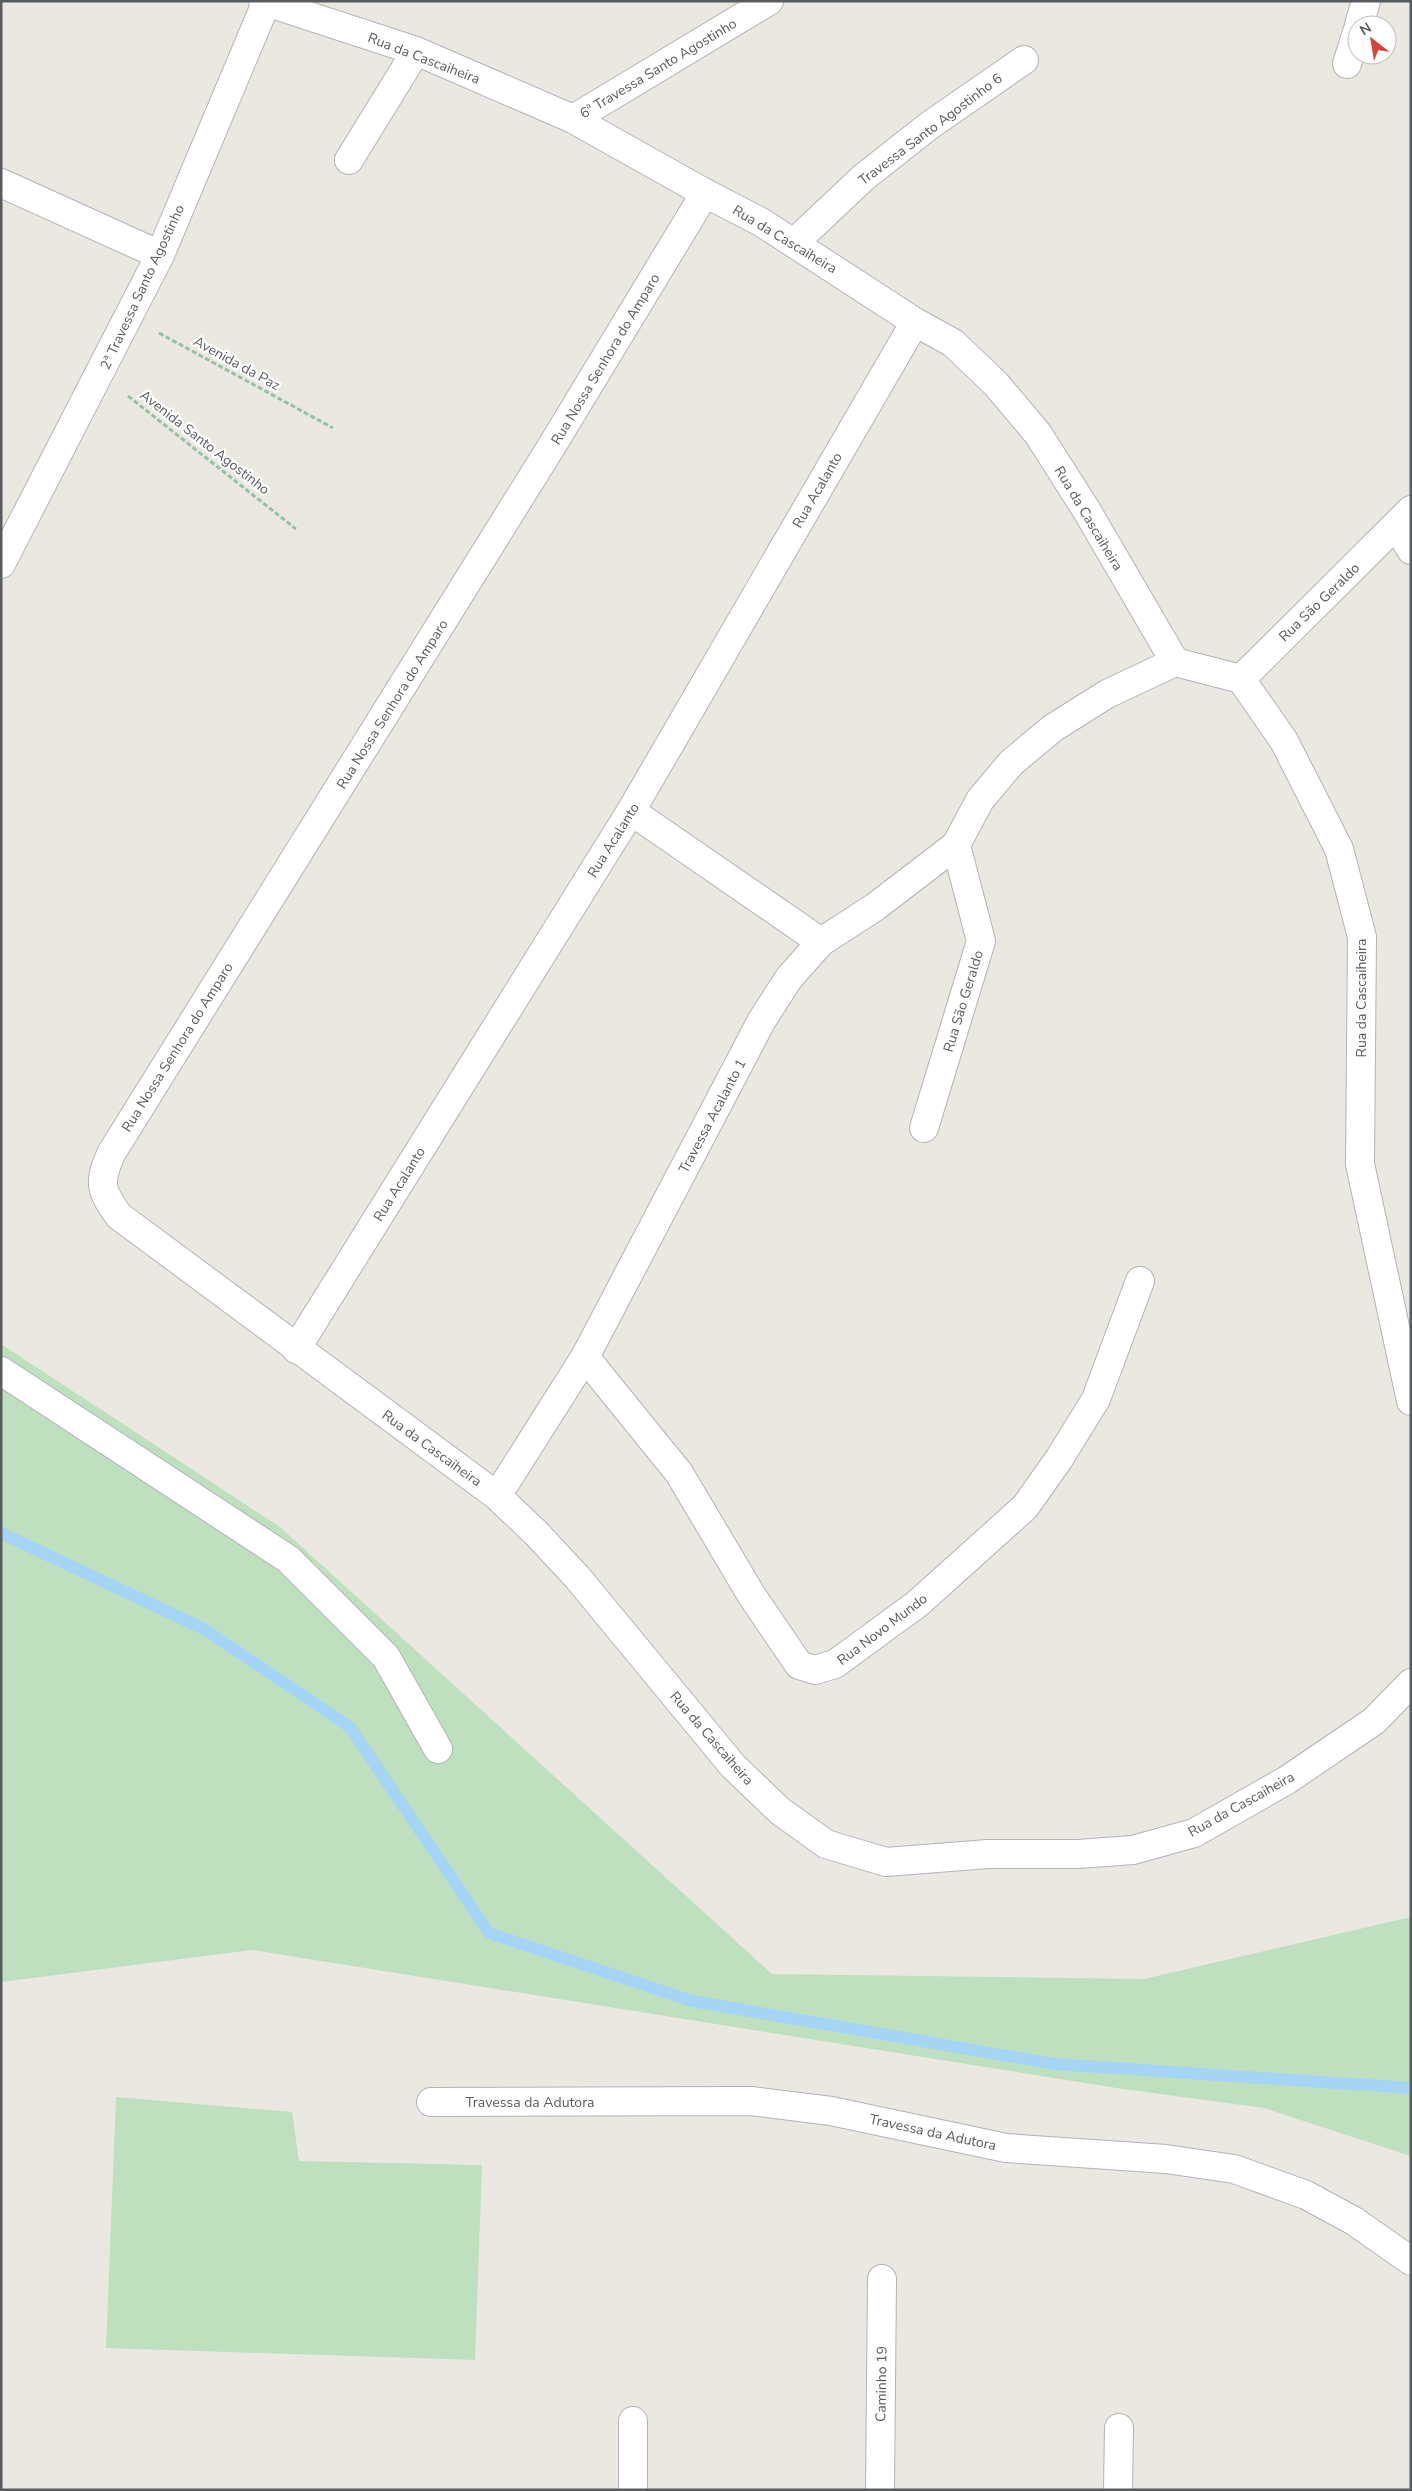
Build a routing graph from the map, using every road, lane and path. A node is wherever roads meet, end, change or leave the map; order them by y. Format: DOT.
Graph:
graph roads {
  1 [pos="769,1"];
  2 [pos="1366,1"];
  3 [pos="264,2"];
  4 [pos="1362,15"];
  5 [pos="416,52"];
  6 [pos="1024,60"];
  7 [pos="573,119"];
  8 [pos="349,160"];
  9 [pos="1,183"];
  10 [pos="705,193"];
  11 [pos="795,242"];
  12 [pos="160,255"];
  13 [pos="130,317"];
  14 [pos="915,322"];
  15 [pos="100,374"];
  16 [pos="332,428"];
  17 [pos="1404,518"];
  18 [pos="296,529"];
  19 [pos="1411,550"];
  20 [pos="1,564"];
  21 [pos="1175,662"];
  22 [pos="1240,679"];
  23 [pos="630,811"];
  24 [pos="956,845"];
  25 [pos="821,942"];
  26 [pos="924,1128"];
  27 [pos="119,1216"];
  28 [pos="1140,1281"];
  29 [pos="296,1349"];
  30 [pos="586,1357"];
  31 [pos="1,1371"];
  32 [pos="1411,1401"];
  33 [pos="497,1496"];
  34 [pos="1411,1683"];
  35 [pos="438,1749"];
  36 [pos="431,2102"];
  37 [pos="1411,2261"];
  38 [pos="882,2279"];
  39 [pos="633,2421"];
  40 [pos="1119,2428"];
  41 [pos="633,2490"];
  42 [pos="880,2490"];
  43 [pos="1118,2490"];
  1 -- 7 [label="street, 6ª Travessa Santo Agostinho"];
  2 -- 4 [label="street"];
  3 -- 5 [label="street, Rua da Cascaiheira"];
  3 -- 12 [label="street, 2ª Travessa Santo Agostinho"];
  5 -- 7 [label="street, Rua da Cascaiheira"];
  5 -- 8 [label="street"];
  6 -- 11 [label="street, Travessa Santo Agostinho 6"];
  7 -- 10 [label="street, Rua da Cascaiheira"];
  9 -- 12 [label="street"];
  10 -- 11 [label="street, Rua da Cascaiheira"];
  10 -- 27 [label="street, Rua Nossa Senhora do Amparo"];
  11 -- 14 [label="street, Rua da Cascaiheira"];
  12 -- 13 [label="street, 2ª Travessa Santo Agostinho"];
  13 -- 15 [label="street, 2ª Travessa Santo Agostinho"];
  13 -- 16 [label="path, Avenida da Paz"];
  14 -- 21 [label="street, Rua da Cascaiheira"];
  14 -- 23 [label="street, Rua Acalanto"];
  15 -- 18 [label="path, Avenida Santo Agostinho"];
  15 -- 20 [label="street, 2ª Travessa Santo Agostinho"];
  17 -- 19 [label="street, Rua São Geraldo"];
  17 -- 22 [label="street, Rua São Geraldo"];
  21 -- 22 [label="street"];
  21 -- 24 [label="street"];
  22 -- 32 [label="street, Rua da Cascaiheira"];
  23 -- 25 [label="street"];
  23 -- 29 [label="street, Rua Acalanto"];
  24 -- 25 [label="street"];
  24 -- 26 [label="street, Rua São Geraldo"];
  25 -- 30 [label="street, Travessa Acalanto 1"];
  27 -- 29 [label="street, Rua da Cascaiheira"];
  28 -- 30 [label="street, Rua Novo Mundo"];
  29 -- 33 [label="street, Rua da Cascaiheira"];
  30 -- 33 [label="street, Travessa Acalanto 1"];
  31 -- 35 [label="street"];
  33 -- 34 [label="street, Rua da Cascaiheira"];
  36 -- 37 [label="street, Travessa da Adutora"];
  38 -- 42 [label="street, Caminho 19"];
  39 -- 41 [label="street"];
  40 -- 43 [label="street"];
}
